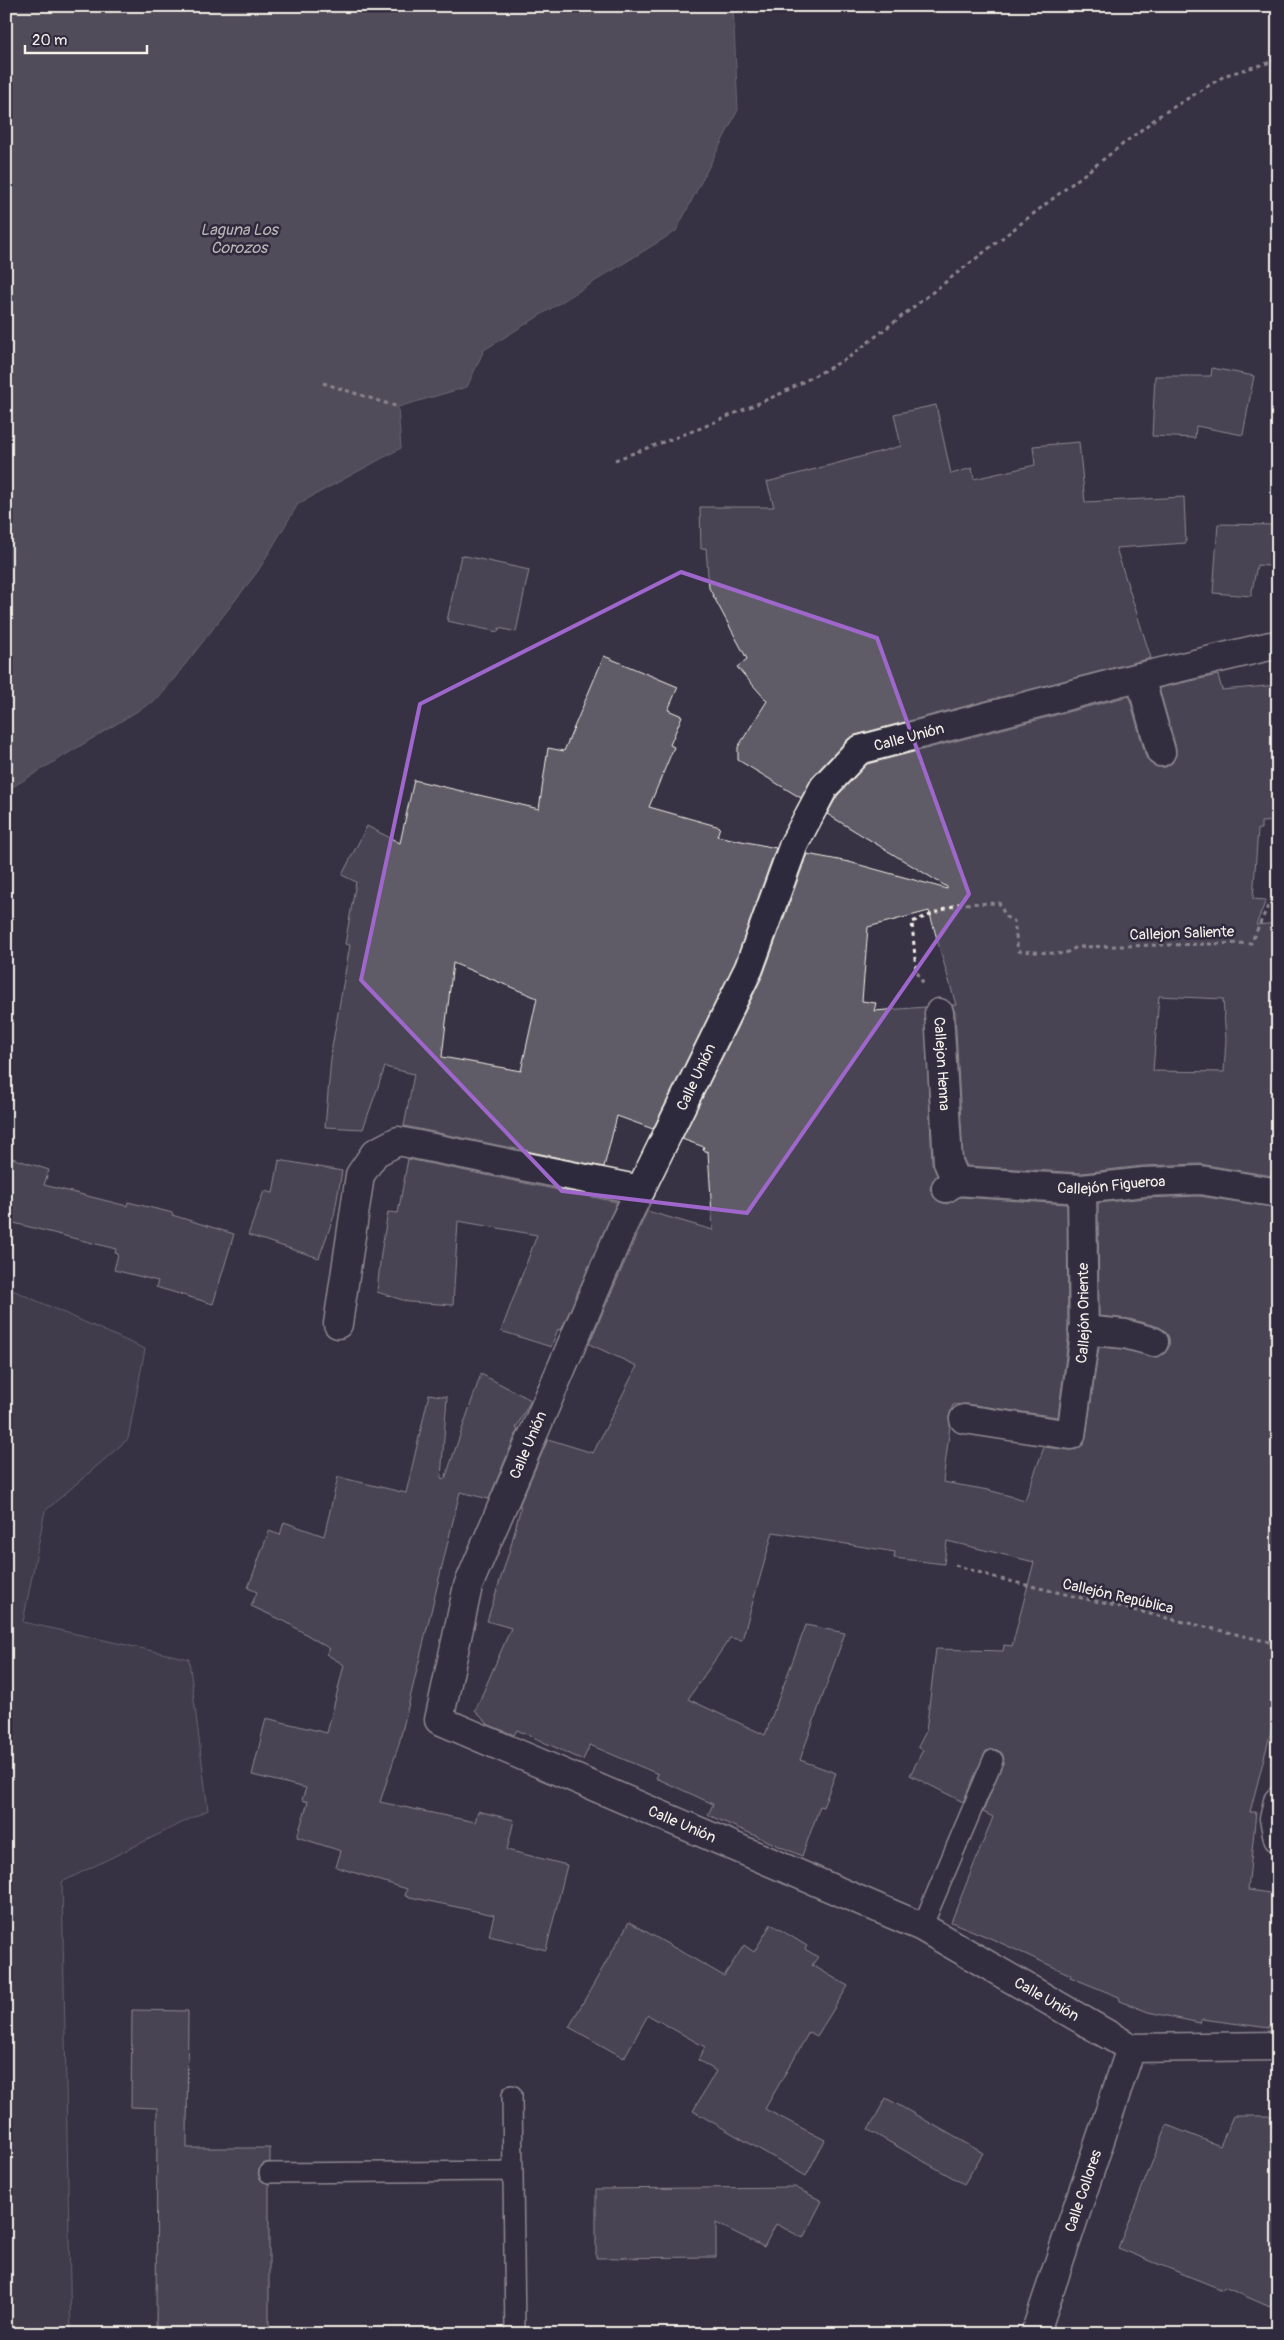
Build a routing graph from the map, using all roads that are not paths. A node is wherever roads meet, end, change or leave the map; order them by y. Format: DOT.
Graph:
graph roads {
  1 [pos="1278,647"];
  2 [pos="1140,677"];
  3 [pos="1161,752"];
  4 [pos="939,1013"];
  5 [pos="951,1184"];
  6 [pos="1082,1189"];
  7 [pos="641,1190"];
  8 [pos="1278,1194"];
  9 [pos="338,1324"];
  10 [pos="1083,1330"];
  11 [pos="1154,1342"];
  12 [pos="964,1419"];
  13 [pos="993,1760"];
  14 [pos="1278,1801"];
  15 [pos="1278,1838"];
  16 [pos="922,1926"];
  17 [pos="1278,2046"];
  18 [pos="1131,2048"];
  19 [pos="512,2095"];
  20 [pos="512,2171"];
  21 [pos="270,2173"];
  22 [pos="515,2334"];
  23 [pos="1035,2334"];
  1 -- 2 [label="street, Calle Unión"];
  2 -- 3 [label="street"];
  2 -- 7 [label="street, Calle Unión"];
  4 -- 5 [label="street, Callejon Henna"];
  5 -- 6 [label="street, Callejón Figueroa"];
  6 -- 8 [label="street, Callejón Figueroa"];
  6 -- 10 [label="street, Callejón Oriente"];
  7 -- 9 [label="street"];
  7 -- 16 [label="street, Calle Unión"];
  10 -- 11 [label="street"];
  10 -- 12 [label="street, Callejón Oriente"];
  13 -- 16 [label="lane"];
  14 -- 15 [label="street"];
  16 -- 18 [label="street, Calle Unión"];
  17 -- 18 [label="street"];
  18 -- 23 [label="street, Calle Collores"];
  19 -- 20 [label="lane"];
  20 -- 21 [label="lane"];
  20 -- 22 [label="lane"];
}
